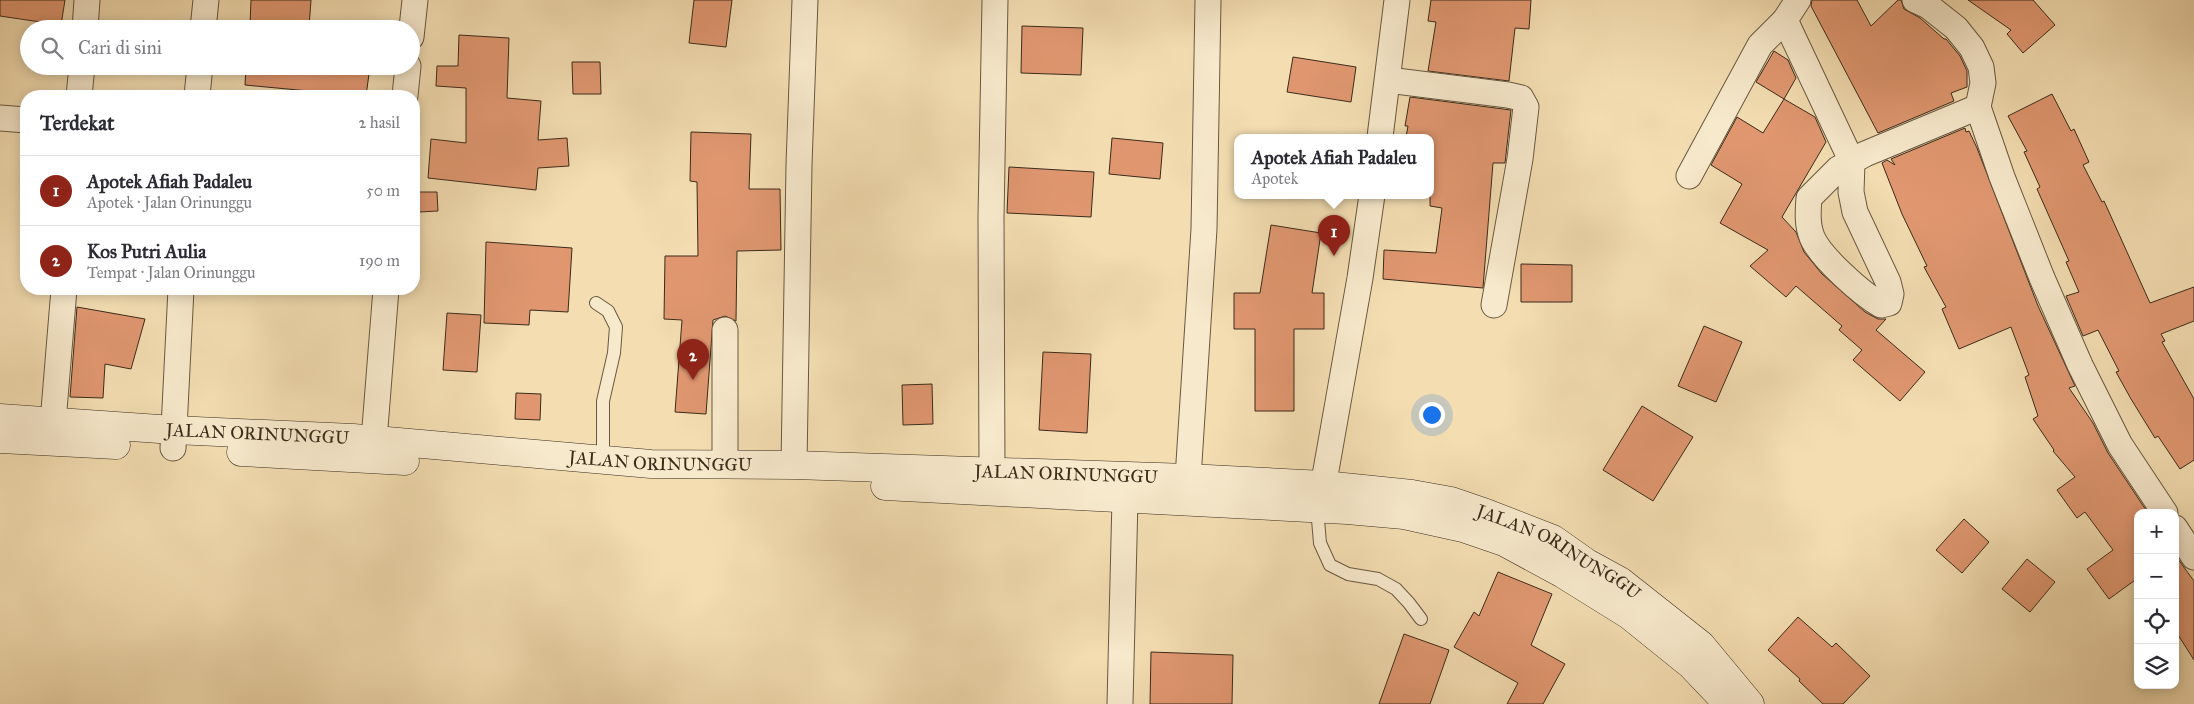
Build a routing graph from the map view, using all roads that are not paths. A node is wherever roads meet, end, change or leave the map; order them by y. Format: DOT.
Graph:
graph roads {
  1 [pos="87,0"];
  2 [pos="206,0"];
  3 [pos="415,0"];
  4 [pos="805,0"];
  5 [pos="995,0"];
  6 [pos="1208,0"];
  7 [pos="1397,0"];
  8 [pos="1925,2"];
  9 [pos="1792,10"];
  10 [pos="85,20"];
  11 [pos="204,20"];
  12 [pos="413,20"];
  13 [pos="81,75"];
  14 [pos="199,75"];
  15 [pos="407,75"];
  16 [pos="1388,80"];
  17 [pos="80,90"];
  18 [pos="198,90"];
  19 [pos="406,90"];
  20 [pos="1978,107"];
  21 [pos="0,118"];
  22 [pos="20,120"];
  23 [pos="1380,134"];
  24 [pos="1852,162"];
  25 [pos="1690,176"];
  26 [pos="1371,199"];
  27 [pos="64,295"];
  28 [pos="180,295"];
  29 [pos="386,295"];
  30 [pos="596,303"];
  31 [pos="1494,305"];
  32 [pos="725,330"];
  33 [pos="0,418"];
  34 [pos="53,422"];
  35 [pos="0,439"];
  36 [pos="174,439"];
  37 [pos="374,440"];
  38 [pos="603,459"];
  39 [pos="725,464"];
  40 [pos="794,464"];
  41 [pos="650,468"];
  42 [pos="684,470"];
  43 [pos="992,472"];
  44 [pos="1188,478"];
  45 [pos="1124,488"];
  46 [pos="1320,501"];
  47 [pos="2162,509"];
  48 [pos="2179,534"];
  49 [pos="2194,557"];
  50 [pos="1421,619"];
  51 [pos="1120,704"];
  52 [pos="1728,704"];
  53 [pos="1750,704"];
  1 -- 10 [label="street"];
  2 -- 11 [label="street"];
  3 -- 12 [label="street"];
  4 -- 40 [label="street"];
  5 -- 43 [label="street"];
  6 -- 44 [label="street"];
  7 -- 16 [label="street"];
  8 -- 20 [label="street"];
  9 -- 24 [label="street"];
  9 -- 25 [label="street"];
  13 -- 17 [label="street"];
  14 -- 18 [label="street"];
  15 -- 19 [label="street"];
  16 -- 23 [label="street"];
  16 -- 31 [label="street"];
  20 -- 24 [label="street"];
  20 -- 47 [label="street"];
  21 -- 22 [label="street"];
  24 -- 24 [label="street"];
  26 -- 46 [label="street"];
  27 -- 34 [label="street"];
  28 -- 36 [label="street"];
  29 -- 37 [label="street"];
  30 -- 38 [label="lane"];
  32 -- 39 [label="street"];
  33 -- 34 [label="street, JALAN ORINUNGGU"];
  34 -- 36 [label="street, JALAN ORINUNGGU"];
  35 -- 36 [label="street, JALAN ORINUNGGU"];
  36 -- 37 [label="street, JALAN ORINUNGGU"];
  36 -- 41 [label="street, JALAN ORINUNGGU"];
  37 -- 38 [label="street, JALAN ORINUNGGU"];
  38 -- 41 [label="street, JALAN ORINUNGGU"];
  39 -- 40 [label="street, JALAN ORINUNGGU"];
  39 -- 42 [label="street, JALAN ORINUNGGU"];
  40 -- 43 [label="street, JALAN ORINUNGGU"];
  41 -- 42 [label="street, JALAN ORINUNGGU"];
  42 -- 45 [label="street, JALAN ORINUNGGU"];
  43 -- 45 [label="street, JALAN ORINUNGGU"];
  44 -- 45 [label="street, JALAN ORINUNGGU"];
  44 -- 46 [label="street, JALAN ORINUNGGU"];
  45 -- 46 [label="street, JALAN ORINUNGGU"];
  45 -- 51 [label="street"];
  46 -- 50 [label="lane"];
  46 -- 52 [label="street, JALAN ORINUNGGU"];
  46 -- 53 [label="street, JALAN ORINUNGGU"];
  48 -- 49 [label="street"];
}
